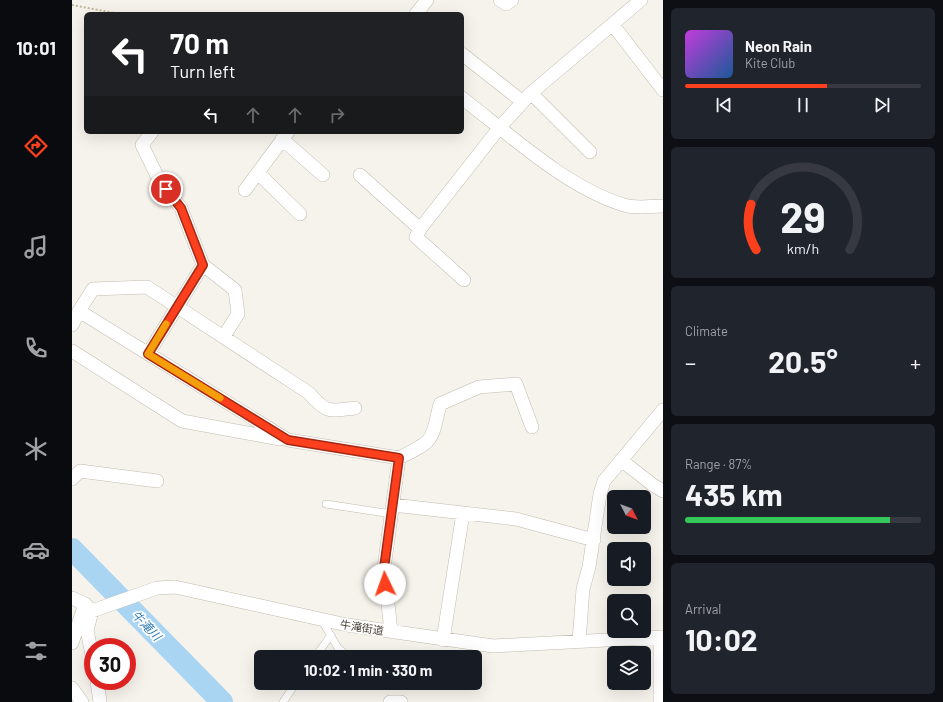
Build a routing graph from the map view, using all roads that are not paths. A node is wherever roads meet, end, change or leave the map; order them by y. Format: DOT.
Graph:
graph roads {
  1 [pos="427,0"];
  2 [pos="500,0"];
  3 [pos="512,0"];
  4 [pos="641,0"];
  5 [pos="418,12"];
  6 [pos="614,25"];
  7 [pos="464,55"];
  8 [pos="663,90"];
  9 [pos="527,97"];
  10 [pos="464,100"];
  11 [pos="500,127"];
  12 [pos="150,134"];
  13 [pos="285,136"];
  14 [pos="590,152"];
  15 [pos="258,173"];
  16 [pos="323,175"];
  17 [pos="360,175"];
  18 [pos="245,190"];
  19 [pos="663,206"];
  20 [pos="300,214"];
  21 [pos="420,229"];
  22 [pos="203,265"];
  23 [pos="464,280"];
  24 [pos="178,306"];
  25 [pos="79,311"];
  26 [pos="72,325"];
  27 [pos="224,336"];
  28 [pos="72,351"];
  29 [pos="148,354"];
  30 [pos="355,408"];
  31 [pos="663,410"];
  32 [pos="532,427"];
  33 [pos="288,440"];
  34 [pos="399,458"];
  35 [pos="621,460"];
  36 [pos="72,478"];
  37 [pos="157,481"];
  38 [pos="663,491"];
  39 [pos="326,504"];
  40 [pos="393,510"];
  41 [pos="463,512"];
  42 [pos="594,540"];
  43 [pos="72,598"];
  44 [pos="91,608"];
  45 [pos="321,619"];
  46 [pos="390,631"];
  47 [pos="331,635"];
  48 [pos="662,637"];
  49 [pos="89,638"];
  50 [pos="443,640"];
  51 [pos="579,641"];
  52 [pos="72,643"];
  53 [pos="320,650"];
  54 [pos="340,650"];
  55 [pos="72,688"];
  56 [pos="98,690"];
  57 [pos="291,690"];
  58 [pos="82,702"];
  59 [pos="100,702"];
  60 [pos="283,702"];
  61 [pos="390,702"];
  62 [pos="401,702"];
  63 [pos="660,702"];
  1 -- 5 [label="street"];
  2 -- 3 [label="street"];
  4 -- 6 [label="street"];
  6 -- 8 [label="street"];
  6 -- 9 [label="street"];
  7 -- 9 [label="street"];
  9 -- 11 [label="street"];
  9 -- 14 [label="street"];
  10 -- 11 [label="street"];
  11 -- 19 [label="street"];
  11 -- 21 [label="street"];
  12 -- 22 [label="street"];
  13 -- 15 [label="street"];
  13 -- 16 [label="street"];
  15 -- 18 [label="street"];
  15 -- 20 [label="street"];
  17 -- 21 [label="street"];
  21 -- 23 [label="street"];
  22 -- 24 [label="street"];
  22 -- 27 [label="street"];
  24 -- 25 [label="street"];
  24 -- 27 [label="street"];
  24 -- 29 [label="street"];
  25 -- 26 [label="street"];
  25 -- 29 [label="street"];
  27 -- 30 [label="street"];
  28 -- 33 [label="street"];
  29 -- 33 [label="street"];
  31 -- 35 [label="street"];
  32 -- 34 [label="street"];
  33 -- 34 [label="street"];
  34 -- 40 [label="street"];
  35 -- 38 [label="street"];
  35 -- 42 [label="street"];
  36 -- 37 [label="street"];
  39 -- 40 [label="lane"];
  40 -- 41 [label="street"];
  40 -- 46 [label="street"];
  41 -- 42 [label="street"];
  41 -- 50 [label="street"];
  42 -- 51 [label="street"];
  43 -- 44 [label="street"];
  44 -- 45 [label="street, 牛滝街道"];
  44 -- 49 [label="street"];
  44 -- 52 [label="street"];
  45 -- 46 [label="street, 牛滝街道"];
  45 -- 47 [label="lane"];
  46 -- 50 [label="street, 牛滝街道"];
  47 -- 53 [label="lane"];
  47 -- 54 [label="lane"];
  48 -- 51 [label="street, 牛滝街道"];
  48 -- 63 [label="street"];
  50 -- 51 [label="street, 牛滝街道"];
  55 -- 58 [label="street"];
  56 -- 59 [label="street"];
  57 -- 60 [label="lane"];
  61 -- 62 [label="street"];
}
